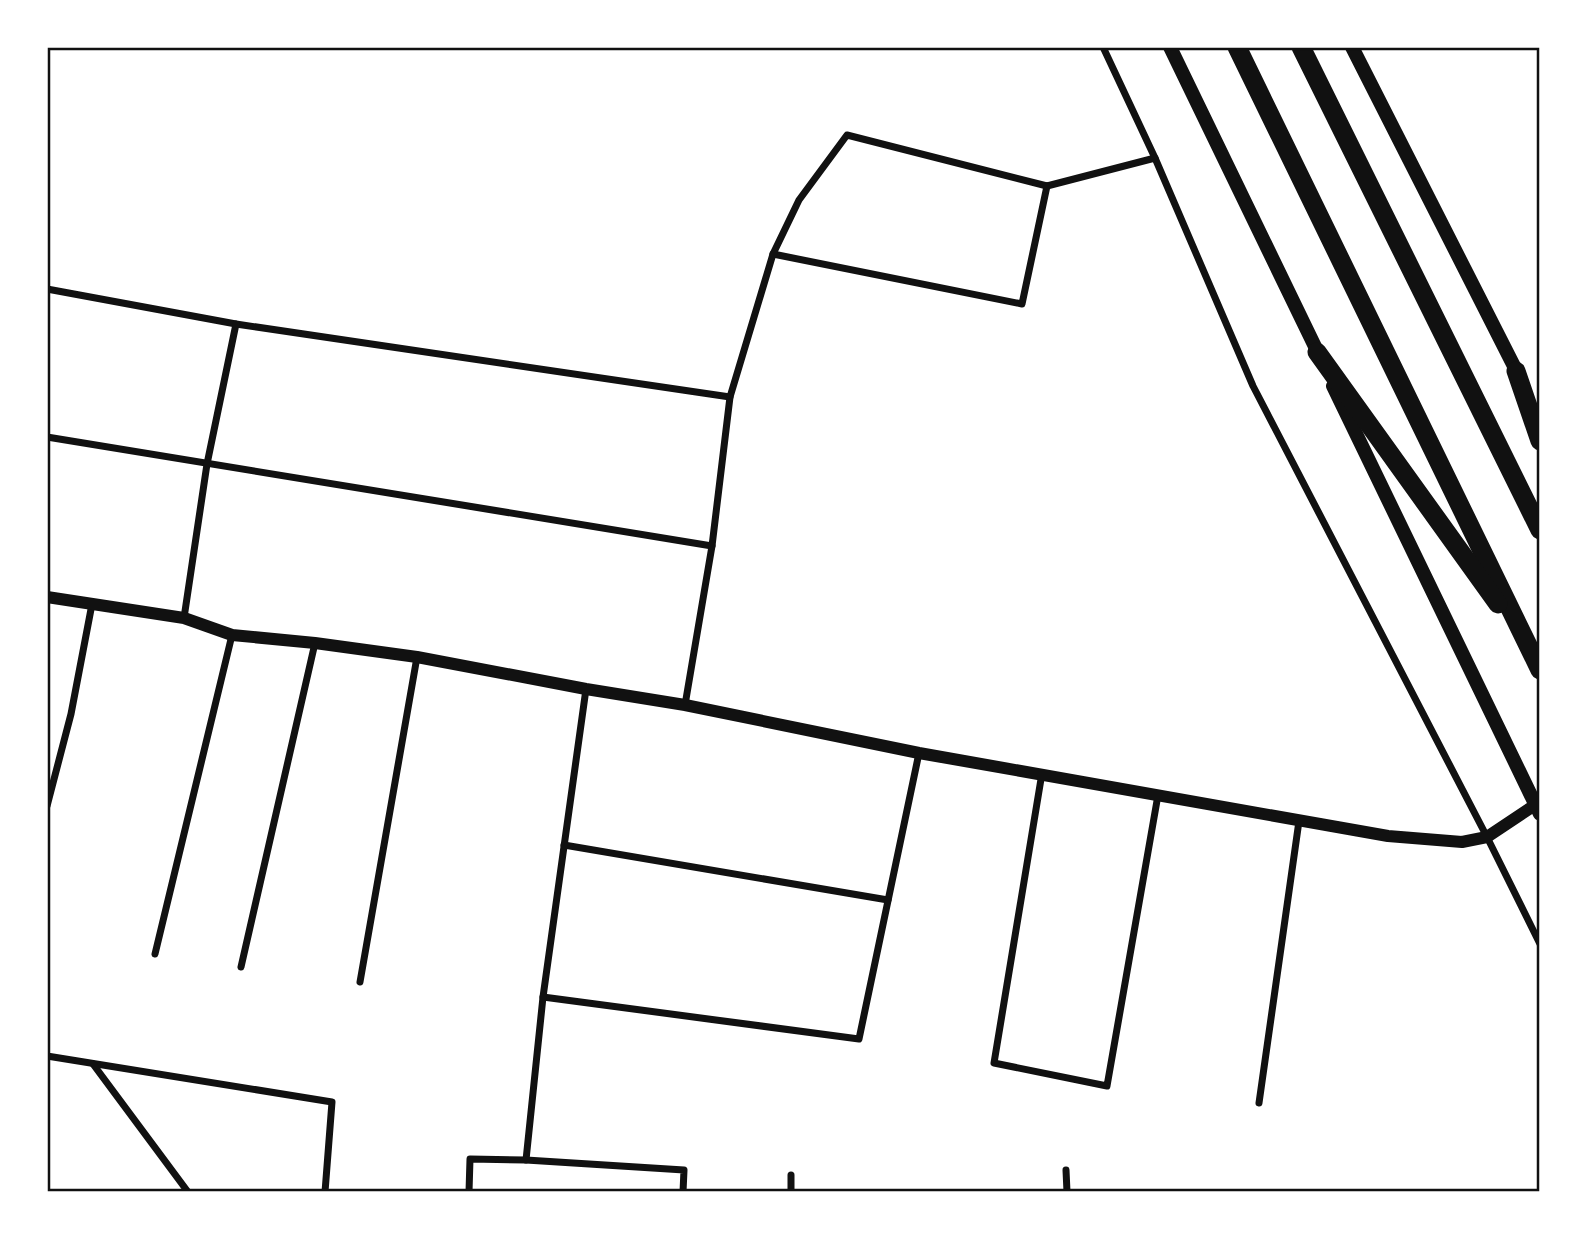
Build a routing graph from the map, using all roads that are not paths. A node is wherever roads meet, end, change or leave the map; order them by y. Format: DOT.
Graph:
graph roads {
  1 [pos="1103,47"];
  2 [pos="1170,47"];
  3 [pos="1237,47"];
  4 [pos="1301,47"];
  5 [pos="1352,47"];
  6 [pos="1155,158"];
  7 [pos="1047,186"];
  8 [pos="773,254"];
  9 [pos="47,289"];
  10 [pos="236,324"];
  11 [pos="1317,352"];
  12 [pos="1516,371"];
  13 [pos="730,397"];
  14 [pos="1540,417"];
  15 [pos="47,438"];
  16 [pos="1540,441"];
  17 [pos="207,464"];
  18 [pos="1540,530"];
  19 [pos="712,546"];
  20 [pos="47,597"];
  21 [pos="92,604"];
  22 [pos="184,618"];
  23 [pos="232,635"];
  24 [pos="315,643"];
  25 [pos="1529,649"];
  26 [pos="416,657"];
  27 [pos="1540,670"];
  28 [pos="586,689"];
  29 [pos="685,705"];
  30 [pos="919,753"];
  31 [pos="1042,774"];
  32 [pos="1158,795"];
  33 [pos="47,806"];
  34 [pos="1538,810"];
  35 [pos="1299,821"];
  36 [pos="1487,837"];
  37 [pos="564,845"];
  38 [pos="888,900"];
  39 [pos="1540,944"];
  40 [pos="155,954"];
  41 [pos="241,967"];
  42 [pos="360,982"];
  43 [pos="543,997"];
  44 [pos="47,1056"];
  45 [pos="93,1064"];
  46 [pos="1259,1103"];
  47 [pos="526,1160"];
  48 [pos="1066,1170"];
  49 [pos="791,1175"];
  50 [pos="188,1192"];
  51 [pos="325,1192"];
  52 [pos="469,1192"];
  53 [pos="683,1192"];
  54 [pos="791,1192"];
  55 [pos="1067,1192"];
  1 -- 6 [label="street"];
  2 -- 11 [label="main road"];
  3 -- 25 [label="highway"];
  4 -- 18 [label="highway"];
  5 -- 12 [label="main road"];
  6 -- 7 [label="street"];
  6 -- 36 [label="street"];
  7 -- 8 [label="street"];
  7 -- 8 [label="street"];
  8 -- 13 [label="street"];
  9 -- 10 [label="street"];
  10 -- 13 [label="street"];
  10 -- 17 [label="street"];
  11 -- 25 [label="highway"];
  11 -- 34 [label="main road"];
  12 -- 14 [label="main road"];
  12 -- 16 [label="highway"];
  13 -- 19 [label="street"];
  15 -- 17 [label="street"];
  17 -- 19 [label="street"];
  17 -- 22 [label="street"];
  19 -- 29 [label="street"];
  20 -- 21 [label="street"];
  21 -- 22 [label="street"];
  21 -- 33 [label="street"];
  22 -- 23 [label="street"];
  23 -- 24 [label="street"];
  23 -- 40 [label="street"];
  24 -- 26 [label="street"];
  24 -- 41 [label="street"];
  25 -- 27 [label="highway"];
  26 -- 28 [label="street"];
  26 -- 42 [label="street"];
  28 -- 29 [label="street"];
  28 -- 37 [label="street"];
  29 -- 30 [label="street"];
  30 -- 31 [label="street"];
  30 -- 38 [label="street"];
  31 -- 32 [label="street"];
  31 -- 32 [label="street"];
  32 -- 35 [label="street"];
  34 -- 36 [label="street"];
  35 -- 36 [label="street"];
  35 -- 46 [label="street"];
  36 -- 39 [label="street"];
  37 -- 38 [label="street"];
  37 -- 43 [label="street"];
  38 -- 43 [label="street"];
  43 -- 47 [label="street"];
  44 -- 45 [label="street"];
  45 -- 50 [label="street"];
  45 -- 51 [label="street"];
  47 -- 52 [label="street"];
  47 -- 53 [label="street"];
  48 -- 55 [label="street"];
  49 -- 54 [label="street"];
}
